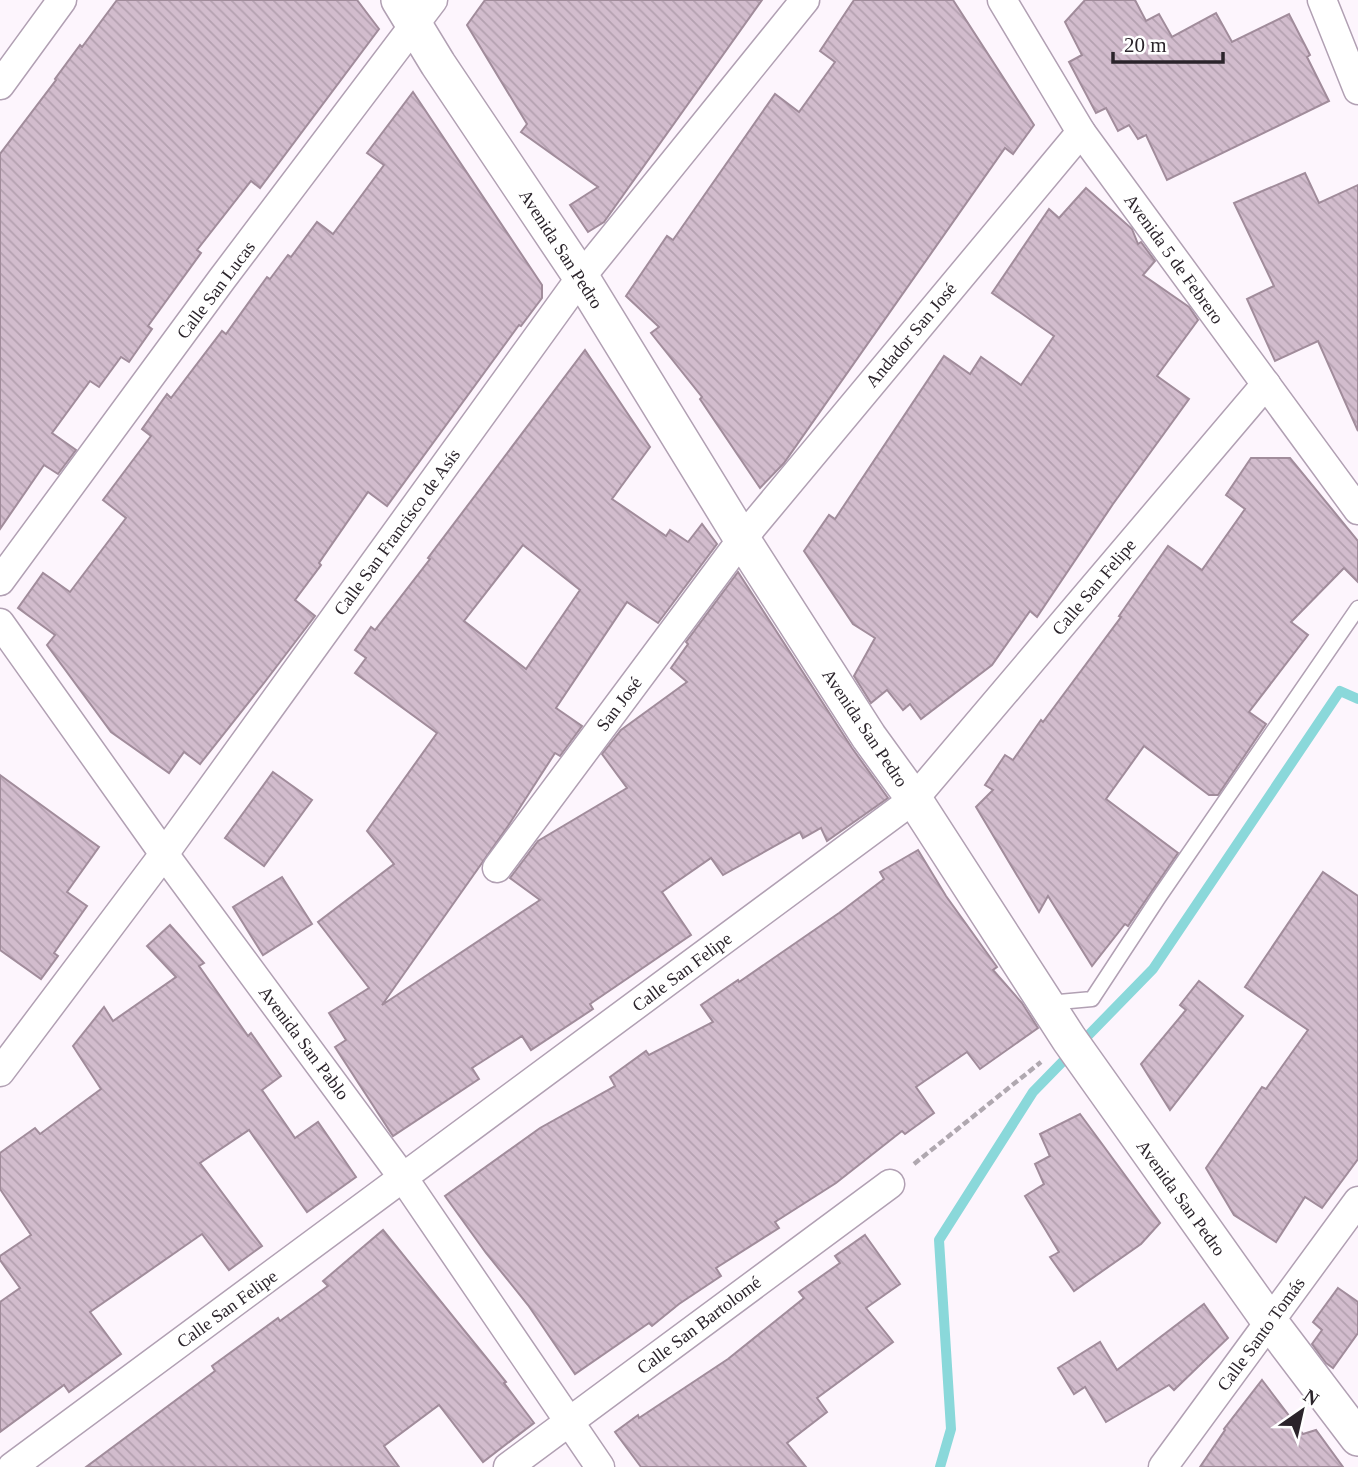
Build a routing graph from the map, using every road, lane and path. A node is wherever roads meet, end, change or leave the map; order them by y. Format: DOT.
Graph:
graph roads {
  1 [pos="62,0"];
  2 [pos="805,0"];
  3 [pos="1002,0"];
  4 [pos="1322,0"];
  5 [pos="415,8"];
  6 [pos="0,85"];
  7 [pos="1358,90"];
  8 [pos="1081,132"];
  9 [pos="581,277"];
  10 [pos="1266,384"];
  11 [pos="1358,510"];
  12 [pos="742,539"];
  13 [pos="0,581"];
  14 [pos="1358,608"];
  15 [pos="0,624"];
  16 [pos="914,799"];
  17 [pos="164,854"];
  18 [pos="497,868"];
  19 [pos="1046,1003"];
  20 [pos="1070,1041"];
  21 [pos="0,1072"];
  22 [pos="404,1179"];
  23 [pos="890,1184"];
  24 [pos="1358,1201"];
  25 [pos="1270,1322"];
  26 [pos="570,1420"];
  27 [pos="1358,1438"];
  28 [pos="12,1467"];
  29 [pos="508,1467"];
  30 [pos="600,1467"];
  31 [pos="1163,1467"];
  1 -- 6 [label="street"];
  2 -- 9 [label="street, Calle San Francisco de Asís"];
  3 -- 8 [label="street, Avenida 5 de Febrero"];
  4 -- 7 [label="street"];
  5 -- 9 [label="street, Avenida San Pedro"];
  5 -- 13 [label="street, Calle San Lucas"];
  8 -- 10 [label="street, Avenida 5 de Febrero"];
  8 -- 12 [label="street, Andador San José"];
  9 -- 12 [label="street, Avenida San Pedro"];
  9 -- 17 [label="street, Calle San Francisco de Asís"];
  10 -- 11 [label="street, Avenida 5 de Febrero"];
  10 -- 16 [label="street, Calle San Felipe"];
  12 -- 16 [label="street, Avenida San Pedro"];
  12 -- 18 [label="street, San José"];
  14 -- 19 [label="lane"];
  15 -- 17 [label="street, Avenida San Pablo"];
  16 -- 19 [label="street, Avenida San Pedro"];
  16 -- 22 [label="street, Calle San Felipe"];
  17 -- 21 [label="street, Calle San Francisco de Asís"];
  17 -- 22 [label="street, Avenida San Pablo"];
  19 -- 20 [label="street, Avenida San Pedro"];
  20 -- 23 [label="path"];
  20 -- 25 [label="street, Avenida San Pedro"];
  22 -- 26 [label="street, Avenida San Pablo"];
  22 -- 28 [label="street, Calle San Felipe"];
  23 -- 26 [label="street, Calle San Bartolomé"];
  24 -- 25 [label="street, Calle Santo Tomás"];
  25 -- 27 [label="street, Avenida San Pedro"];
  25 -- 31 [label="street, Calle Santo Tomás"];
  26 -- 29 [label="street, Calle San Bartolomé"];
  26 -- 30 [label="street, Avenida San Pablo"];
}
